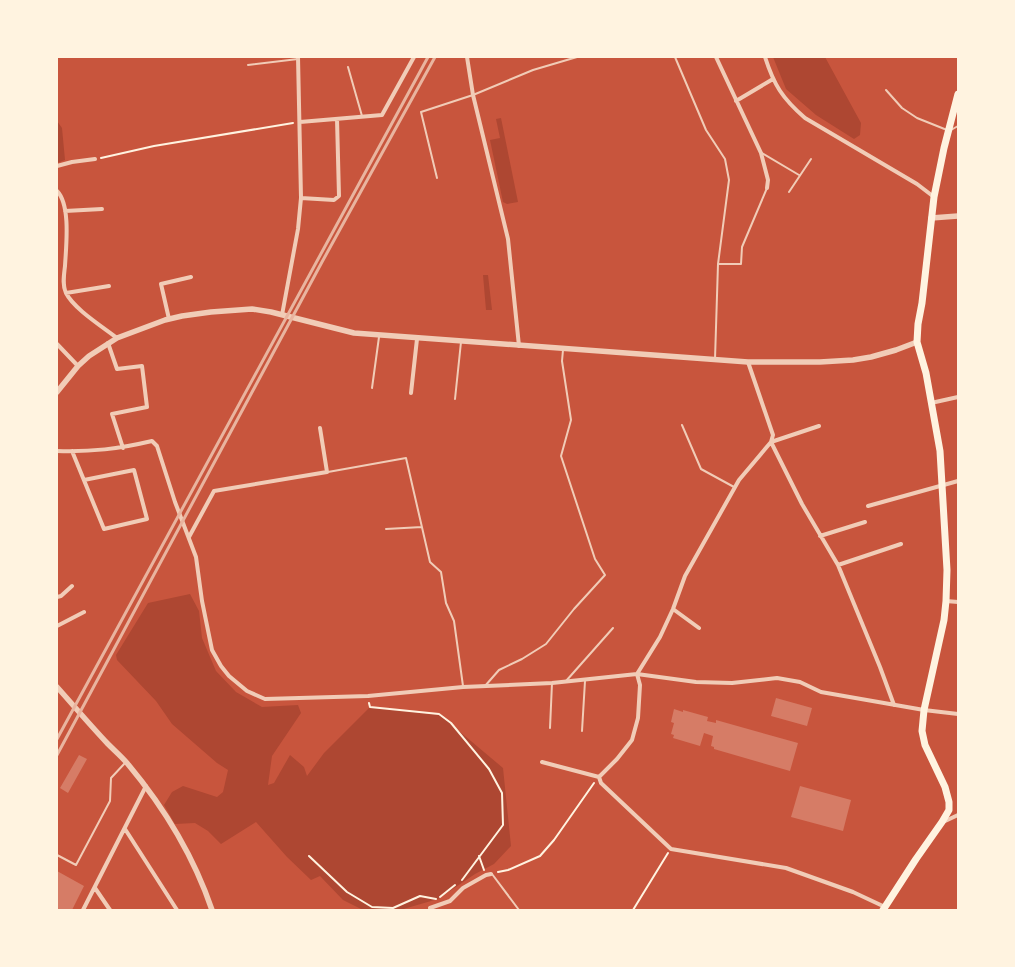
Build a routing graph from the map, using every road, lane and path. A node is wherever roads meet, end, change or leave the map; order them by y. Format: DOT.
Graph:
graph roads {
  1 [pos="414,57"];
  2 [pos="467,57"];
  3 [pos="577,57"];
  4 [pos="676,57"];
  5 [pos="716,57"];
  6 [pos="765,57"];
  7 [pos="298,58"];
  8 [pos="411,59"];
  9 [pos="248,65"];
  10 [pos="348,67"];
  11 [pos="773,79"];
  12 [pos="886,90"];
  13 [pos="958,94"];
  14 [pos="473,95"];
  15 [pos="736,101"];
  16 [pos="362,117"];
  17 [pos="337,119"];
  18 [pos="300,122"];
  19 [pos="958,126"];
  20 [pos="949,131"];
  21 [pos="761,153"];
  22 [pos="811,159"];
  23 [pos="95,160"];
  24 [pos="57,166"];
  25 [pos="799,175"];
  26 [pos="437,178"];
  27 [pos="767,188"];
  28 [pos="57,191"];
  29 [pos="788,192"];
  30 [pos="934,197"];
  31 [pos="301,198"];
  32 [pos="102,209"];
  33 [pos="65,212"];
  34 [pos="958,216"];
  35 [pos="931,218"];
  36 [pos="718,264"];
  37 [pos="191,277"];
  38 [pos="109,286"];
  39 [pos="66,293"];
  40 [pos="282,315"];
  41 [pos="169,320"];
  42 [pos="379,335"];
  43 [pos="117,338"];
  44 [pos="417,339"];
  45 [pos="462,341"];
  46 [pos="917,342"];
  47 [pos="108,343"];
  48 [pos="57,344"];
  49 [pos="519,346"];
  50 [pos="564,348"];
  51 [pos="715,360"];
  52 [pos="748,362"];
  53 [pos="78,366"];
  54 [pos="372,388"];
  55 [pos="57,392"];
  56 [pos="411,393"];
  57 [pos="958,397"];
  58 [pos="455,399"];
  59 [pos="931,403"];
  60 [pos="682,425"];
  61 [pos="819,426"];
  62 [pos="320,428"];
  63 [pos="771,442"];
  64 [pos="123,448"];
  65 [pos="57,451"];
  66 [pos="72,452"];
  67 [pos="327,472"];
  68 [pos="84,480"];
  69 [pos="958,481"];
  70 [pos="943,485"];
  71 [pos="735,488"];
  72 [pos="868,506"];
  73 [pos="865,522"];
  74 [pos="422,526"];
  75 [pos="386,529"];
  76 [pos="820,536"];
  77 [pos="189,537"];
  78 [pos="901,544"];
  79 [pos="838,565"];
  80 [pos="72,586"];
  81 [pos="57,597"];
  82 [pos="946,601"];
  83 [pos="958,602"];
  84 [pos="673,609"];
  85 [pos="84,612"];
  86 [pos="57,626"];
  87 [pos="613,628"];
  88 [pos="699,628"];
  89 [pos="637,674"];
  90 [pos="585,680"];
  91 [pos="565,682"];
  92 [pos="552,683"];
  93 [pos="484,686"];
  94 [pos="57,687"];
  95 [pos="463,687"];
  96 [pos="368,696"];
  97 [pos="894,705"];
  98 [pos="924,710"];
  99 [pos="958,714"];
  100 [pos="550,728"];
  101 [pos="582,731"];
  102 [pos="126,762"];
  103 [pos="542,762"];
  104 [pos="599,777"];
  105 [pos="146,786"];
  106 [pos="958,815"];
  107 [pos="942,822"];
  108 [pos="125,829"];
  109 [pos="670,849"];
  110 [pos="57,855"];
  111 [pos="309,856"];
  112 [pos="478,856"];
  113 [pos="489,874"];
  114 [pos="95,888"];
  115 [pos="430,908"];
  116 [pos="884,908"];
  117 [pos="83,910"];
  118 [pos="110,910"];
  119 [pos="177,910"];
  120 [pos="212,910"];
  121 [pos="519,910"];
  122 [pos="633,910"];
  1 -- 8 [label="street"];
  2 -- 14 [label="street"];
  3 -- 14 [label="lane"];
  4 -- 36 [label="lane"];
  5 -- 15 [label="street"];
  6 -- 11 [label="street"];
  7 -- 9 [label="lane"];
  7 -- 18 [label="street"];
  8 -- 16 [label="street"];
  10 -- 16 [label="lane"];
  11 -- 15 [label="street"];
  11 -- 30 [label="street"];
  12 -- 20 [label="lane"];
  13 -- 20 [label="main road"];
  14 -- 26 [label="lane"];
  14 -- 49 [label="street"];
  15 -- 21 [label="street"];
  16 -- 17 [label="street"];
  17 -- 18 [label="street"];
  17 -- 31 [label="street"];
  18 -- 23 [label="path"];
  18 -- 31 [label="street"];
  19 -- 20 [label="lane"];
  20 -- 30 [label="main road"];
  21 -- 25 [label="lane"];
  21 -- 27 [label="street"];
  22 -- 25 [label="lane"];
  23 -- 24 [label="street"];
  25 -- 29 [label="lane"];
  27 -- 36 [label="lane"];
  28 -- 33 [label="street"];
  30 -- 35 [label="main road"];
  31 -- 40 [label="street"];
  32 -- 33 [label="street"];
  33 -- 39 [label="street"];
  34 -- 35 [label="street"];
  35 -- 46 [label="main road"];
  36 -- 51 [label="lane"];
  37 -- 41 [label="street"];
  38 -- 39 [label="street"];
  39 -- 43 [label="street"];
  40 -- 41 [label="street"];
  40 -- 42 [label="street"];
  41 -- 43 [label="street"];
  42 -- 44 [label="street"];
  42 -- 54 [label="lane"];
  43 -- 47 [label="street"];
  44 -- 45 [label="street"];
  44 -- 56 [label="street"];
  45 -- 49 [label="street"];
  45 -- 58 [label="lane"];
  46 -- 52 [label="street"];
  46 -- 59 [label="main road"];
  47 -- 53 [label="street"];
  47 -- 64 [label="street"];
  48 -- 53 [label="street"];
  49 -- 50 [label="street"];
  50 -- 51 [label="street"];
  50 -- 93 [label="lane"];
  51 -- 52 [label="street"];
  52 -- 63 [label="street"];
  53 -- 55 [label="street"];
  57 -- 59 [label="street"];
  59 -- 70 [label="main road"];
  60 -- 71 [label="lane"];
  61 -- 63 [label="street"];
  62 -- 67 [label="street"];
  63 -- 71 [label="street"];
  63 -- 76 [label="street"];
  64 -- 66 [label="street"];
  64 -- 77 [label="street"];
  65 -- 66 [label="street"];
  66 -- 68 [label="street"];
  67 -- 74 [label="lane"];
  67 -- 77 [label="street"];
  68 -- 68 [label="street"];
  69 -- 70 [label="street"];
  70 -- 72 [label="street"];
  70 -- 82 [label="main road"];
  71 -- 84 [label="street"];
  73 -- 76 [label="street"];
  74 -- 75 [label="lane"];
  74 -- 95 [label="lane"];
  76 -- 79 [label="street"];
  77 -- 96 [label="street"];
  78 -- 79 [label="street"];
  79 -- 97 [label="street"];
  80 -- 81 [label="street"];
  82 -- 83 [label="street"];
  82 -- 98 [label="main road"];
  84 -- 88 [label="street"];
  84 -- 89 [label="street"];
  85 -- 86 [label="street"];
  87 -- 91 [label="lane"];
  89 -- 90 [label="street"];
  89 -- 97 [label="street"];
  89 -- 104 [label="street"];
  90 -- 91 [label="street"];
  90 -- 101 [label="lane"];
  91 -- 92 [label="street"];
  92 -- 93 [label="street"];
  92 -- 100 [label="lane"];
  93 -- 95 [label="street"];
  94 -- 102 [label="street"];
  95 -- 96 [label="street"];
  96 -- 112 [label="path"];
  97 -- 98 [label="street"];
  98 -- 99 [label="street"];
  98 -- 107 [label="main road"];
  102 -- 105 [label="street"];
  102 -- 110 [label="lane"];
  103 -- 104 [label="street"];
  104 -- 109 [label="street"];
  104 -- 113 [label="path"];
  105 -- 108 [label="street"];
  105 -- 120 [label="street"];
  106 -- 107 [label="street"];
  107 -- 116 [label="main road"];
  108 -- 114 [label="street"];
  108 -- 119 [label="street"];
  109 -- 116 [label="street"];
  109 -- 122 [label="path"];
  111 -- 112 [label="path"];
  112 -- 113 [label="path"];
  113 -- 115 [label="street"];
  113 -- 121 [label="lane"];
  114 -- 117 [label="street"];
  114 -- 118 [label="street"];
}
